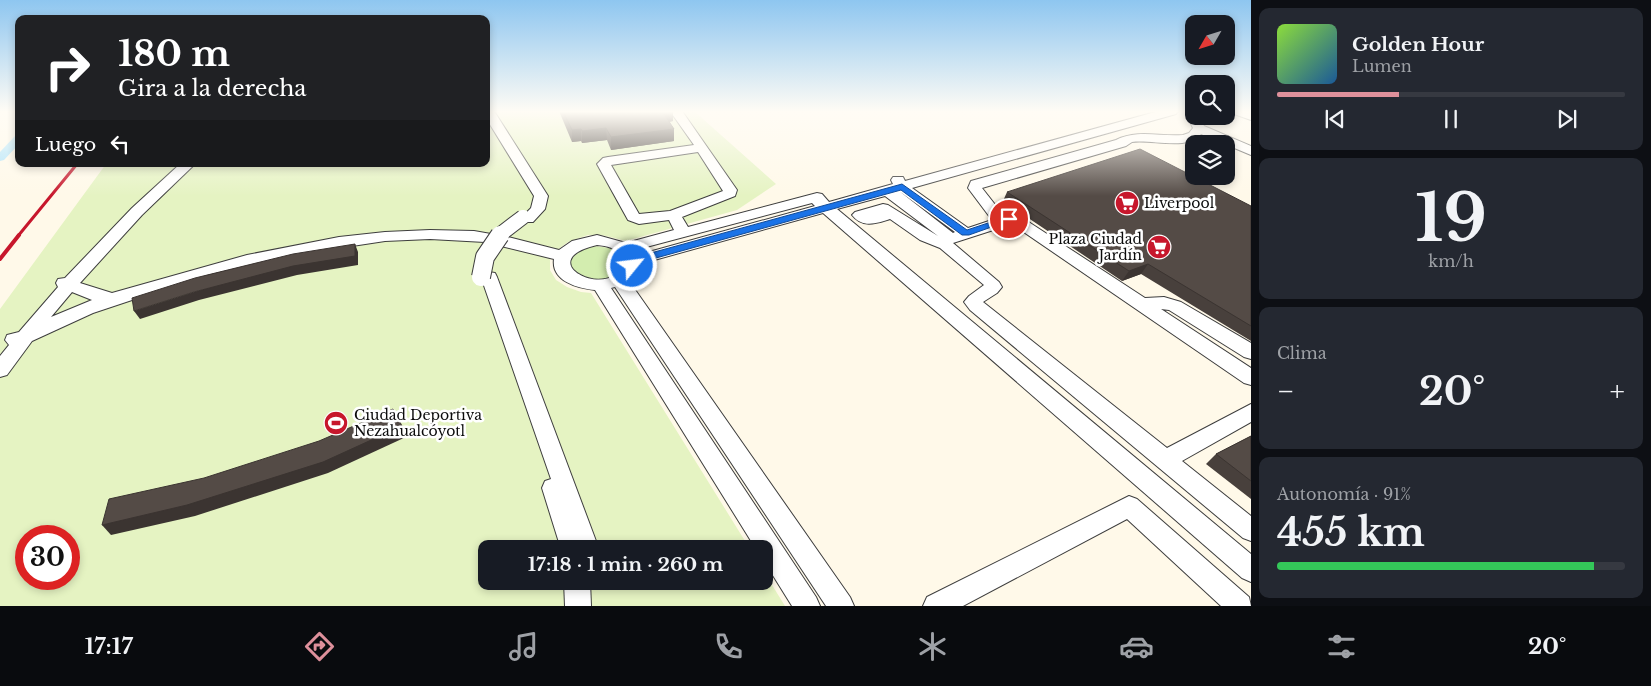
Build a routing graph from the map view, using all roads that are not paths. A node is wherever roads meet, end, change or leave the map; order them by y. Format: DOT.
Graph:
graph roads {
  1 [pos="499,139"];
  2 [pos="505,139"];
  3 [pos="696,139"];
  4 [pos="1034,139"];
  5 [pos="1068,139"];
  6 [pos="1126,139"];
  7 [pos="1225,139"];
  8 [pos="1121,143"];
  9 [pos="702,148"];
  10 [pos="1135,150"];
  11 [pos="1251,151"];
  12 [pos="179,167"];
  13 [pos="185,167"];
  14 [pos="893,183"];
  15 [pos="820,203"];
  16 [pos="893,213"];
  17 [pos="673,215"];
  18 [pos="526,218"];
  19 [pos="1001,222"];
  20 [pos="684,233"];
  21 [pos="954,239"];
  22 [pos="629,255"];
  23 [pos="563,256"];
  24 [pos="485,277"];
  25 [pos="609,283"];
  26 [pos="67,284"];
  27 [pos="113,299"];
  28 [pos="1142,304"];
  29 [pos="19,339"];
  30 [pos="1251,352"];
  31 [pos="0,359"];
  32 [pos="0,370"];
  33 [pos="1251,378"];
  34 [pos="1251,412"];
  35 [pos="1166,460"];
  36 [pos="1158,490"];
  37 [pos="1129,506"];
  38 [pos="1251,530"];
  39 [pos="570,540"];
  40 [pos="584,540"];
  41 [pos="1251,570"];
  42 [pos="577,590"];
  43 [pos="589,590"];
  44 [pos="578,606"];
  45 [pos="589,606"];
  46 [pos="807,606"];
  47 [pos="841,606"];
  48 [pos="936,606"];
  49 [pos="1240,606"];
  1 -- 18 [label="street"];
  2 -- 18 [label="street"];
  3 -- 9 [label="street"];
  4 -- 14 [label="street"];
  5 -- 14 [label="street"];
  6 -- 8 [label="street"];
  7 -- 11 [label="street"];
  8 -- 10 [label="street"];
  8 -- 19 [label="street"];
  9 -- 17 [label="street"];
  9 -- 17 [label="street"];
  12 -- 26 [label="street"];
  13 -- 26 [label="street"];
  14 -- 15 [label="street"];
  14 -- 21 [label="street"];
  15 -- 20 [label="street"];
  15 -- 22 [label="street"];
  15 -- 36 [label="street"];
  16 -- 21 [label="street"];
  17 -- 20 [label="street"];
  18 -- 24 [label="street"];
  19 -- 21 [label="street"];
  19 -- 28 [label="street"];
  20 -- 22 [label="street"];
  21 -- 35 [label="street"];
  22 -- 23 [label="street"];
  22 -- 25 [label="street"];
  23 -- 25 [label="street"];
  23 -- 27 [label="street"];
  24 -- 39 [label="street"];
  24 -- 40 [label="street"];
  25 -- 46 [label="street"];
  25 -- 47 [label="street"];
  26 -- 27 [label="street"];
  26 -- 29 [label="street"];
  27 -- 29 [label="street"];
  28 -- 30 [label="street"];
  28 -- 33 [label="street"];
  29 -- 31 [label="street"];
  29 -- 32 [label="street"];
  34 -- 35 [label="street"];
  35 -- 38 [label="street"];
  36 -- 37 [label="street"];
  36 -- 41 [label="street"];
  37 -- 48 [label="street"];
  37 -- 49 [label="street"];
  42 -- 44 [label="street"];
  43 -- 45 [label="street"];
}
